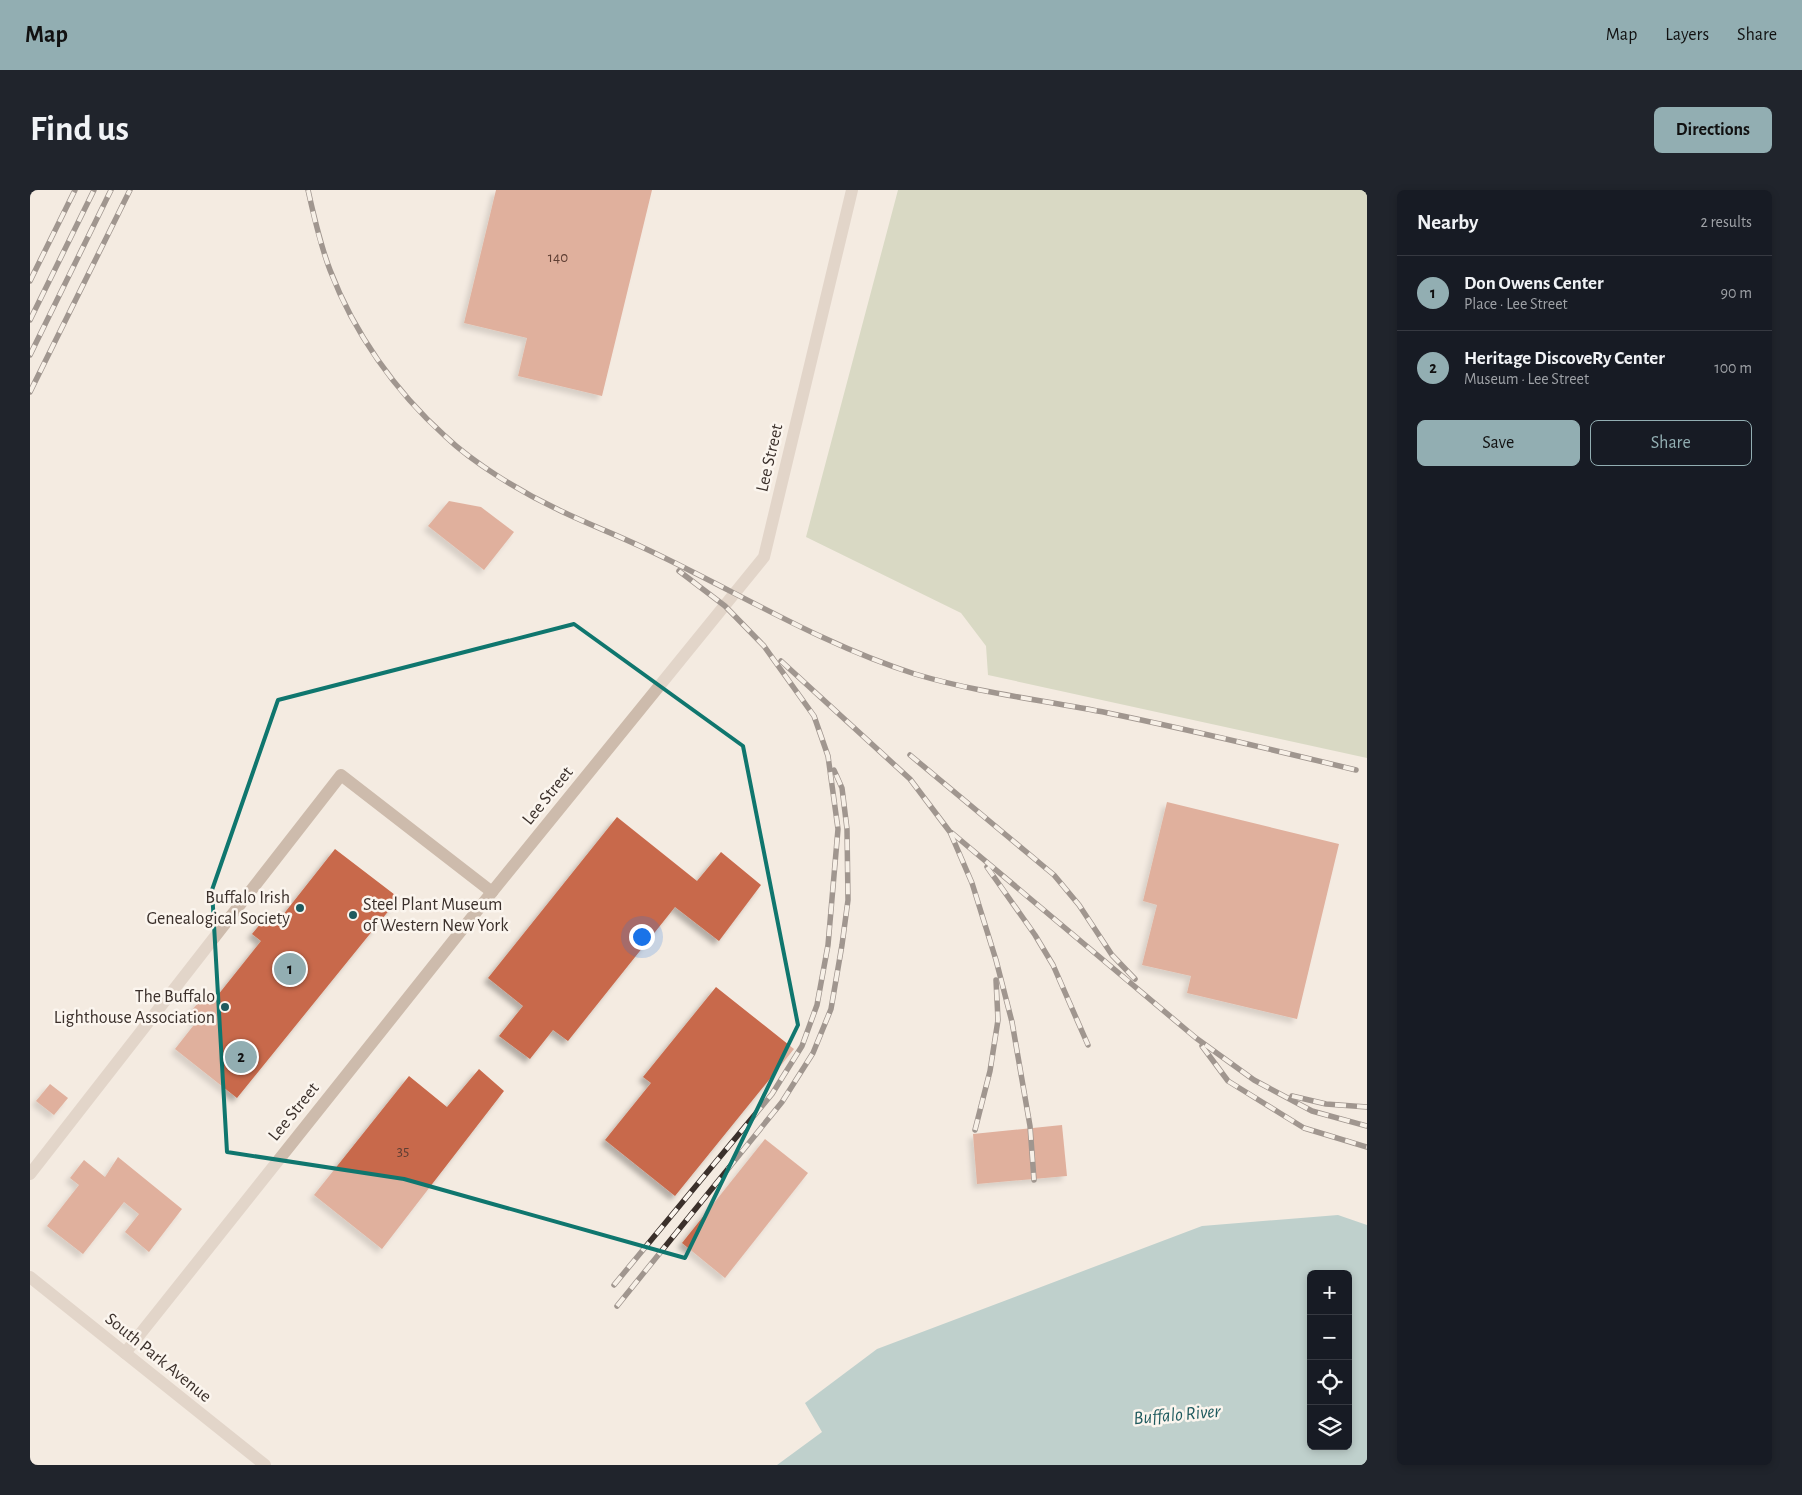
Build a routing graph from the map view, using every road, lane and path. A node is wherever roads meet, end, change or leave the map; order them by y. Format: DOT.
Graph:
graph roads {
  1 [pos="852,190"];
  2 [pos="492,892"];
  3 [pos="30,1174"];
  4 [pos="30,1278"];
  5 [pos="125,1353"];
  6 [pos="265,1465"];
  1 -- 2 [label="street, Lee Street"];
  2 -- 3 [label="street"];
  2 -- 5 [label="street, Lee Street"];
  4 -- 5 [label="street, South Park Avenue"];
  5 -- 6 [label="street, South Park Avenue"];
}
